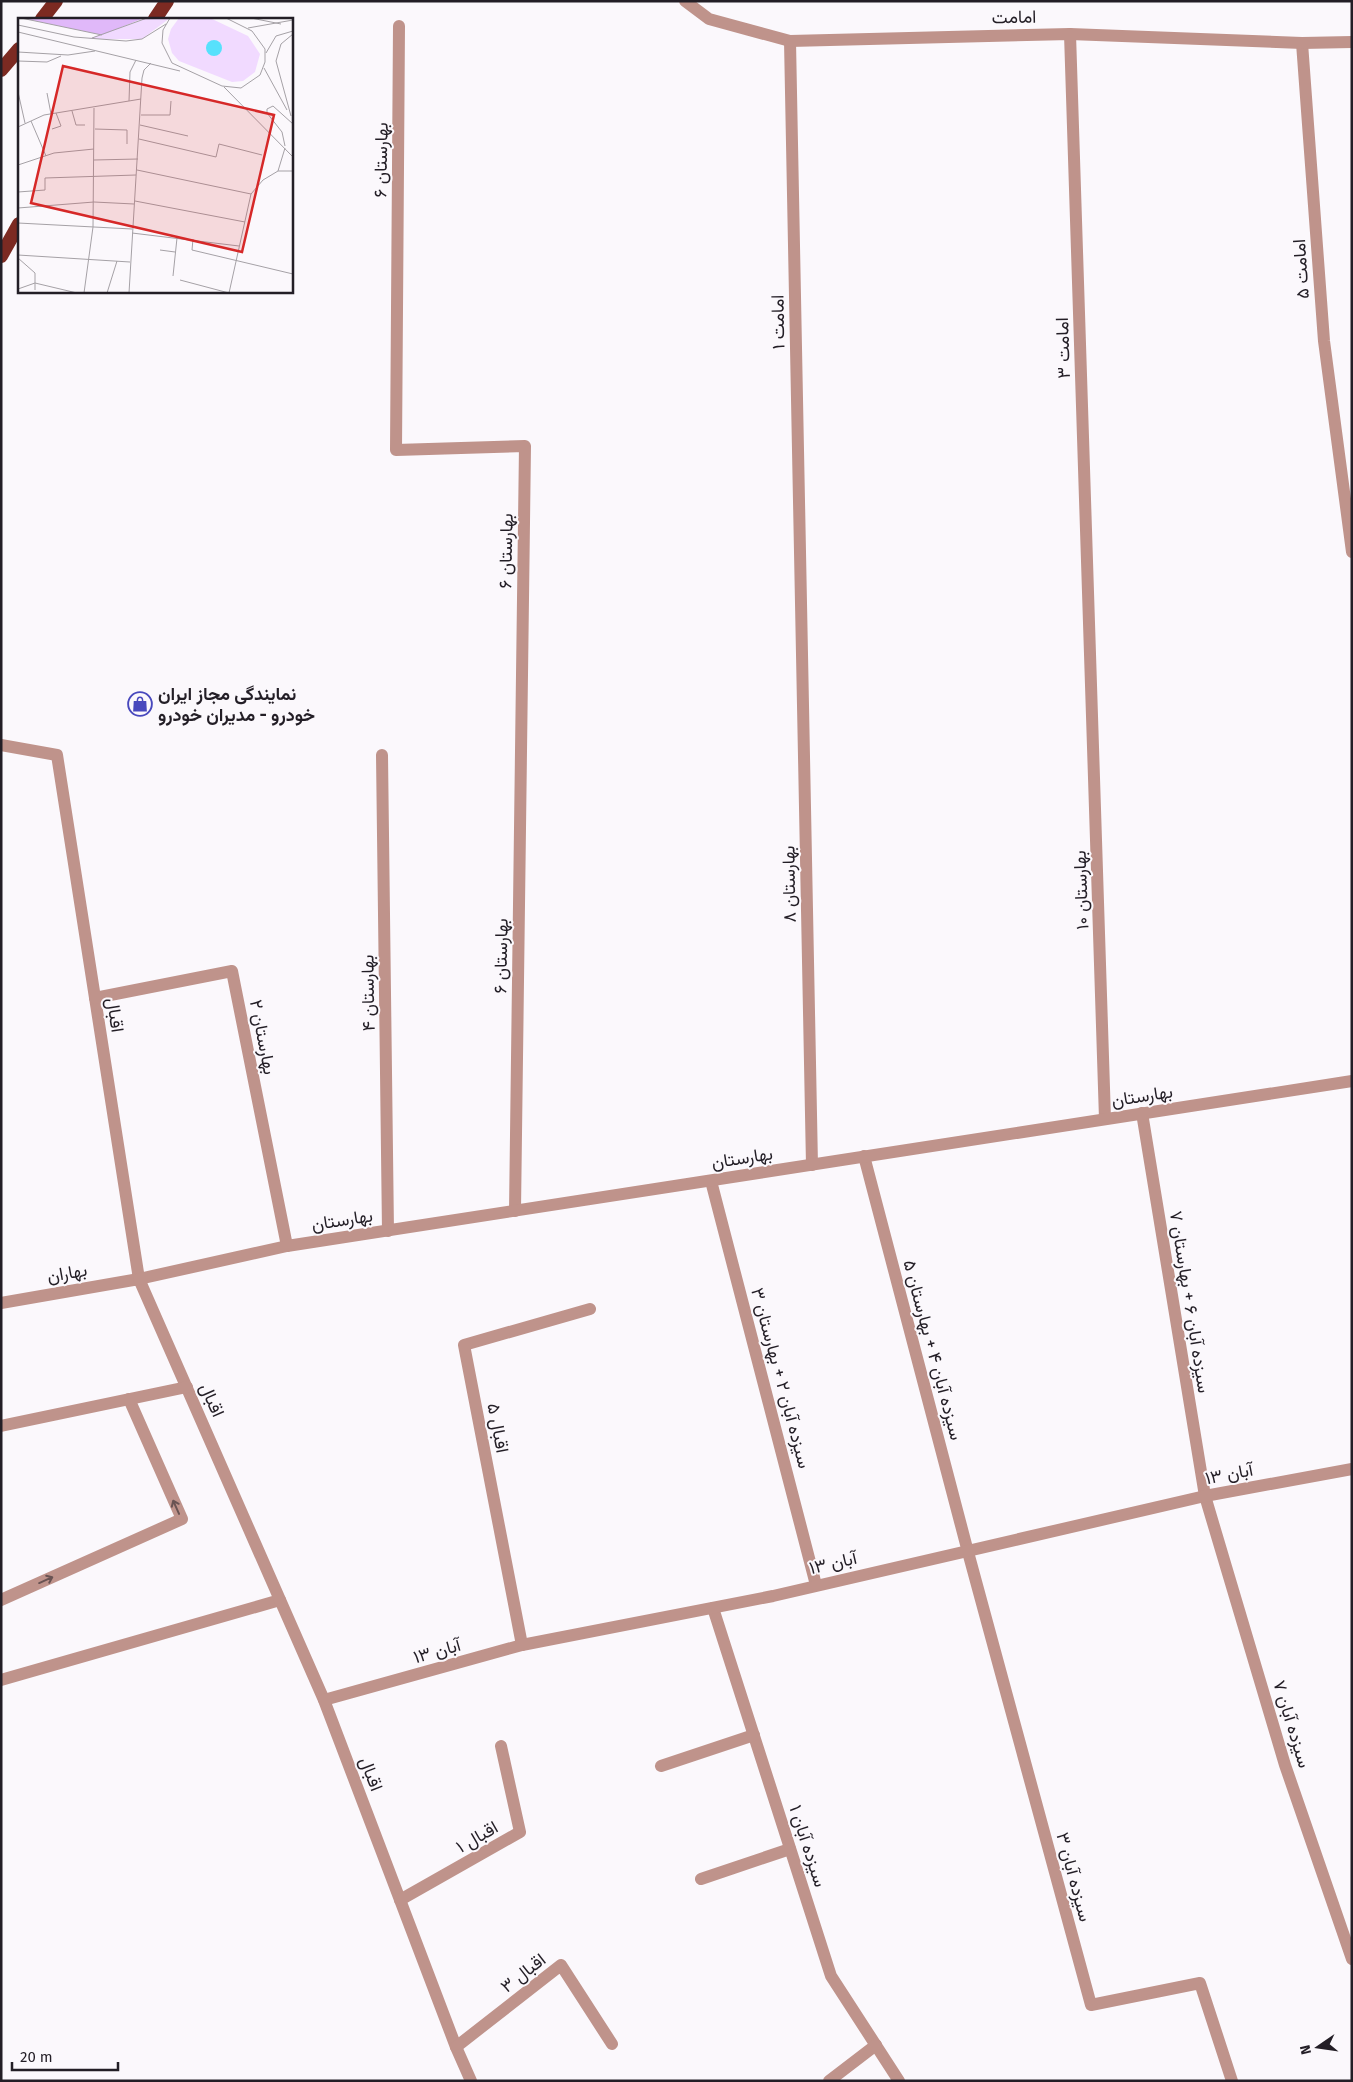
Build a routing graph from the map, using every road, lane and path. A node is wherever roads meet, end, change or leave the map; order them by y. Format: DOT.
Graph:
graph roads {
  1 [pos="56,1"];
  2 [pos="167,1"];
  3 [pos="685,1"];
  4 [pos="43,18"];
  5 [pos="156,18"];
  6 [pos="399,26"];
  7 [pos="1070,34"];
  8 [pos="790,41"];
  9 [pos="1352,42"];
  10 [pos="1302,43"];
  11 [pos="18,50"];
  12 [pos="1,70"];
  13 [pos="18,226"];
  14 [pos="1,256"];
  15 [pos="1348,491"];
  16 [pos="1352,552"];
  17 [pos="801,602"];
  18 [pos="1090,660"];
  19 [pos="1,745"];
  20 [pos="382,755"];
  21 [pos="95,998"];
  22 [pos="1352,1081"];
  23 [pos="1142,1114"];
  24 [pos="1106,1119"];
  25 [pos="864,1156"];
  26 [pos="812,1165"];
  27 [pos="711,1181"];
  28 [pos="515,1211"];
  29 [pos="388,1231"];
  30 [pos="287,1246"];
  31 [pos="139,1278"];
  32 [pos="1,1303"];
  33 [pos="590,1309"];
  34 [pos="187,1387"];
  35 [pos="129,1399"];
  36 [pos="1,1426"];
  37 [pos="1352,1469"];
  38 [pos="1205,1496"];
  39 [pos="968,1552"];
  40 [pos="816,1584"];
  41 [pos="1,1600"];
  42 [pos="280,1600"];
  43 [pos="713,1608"];
  44 [pos="522,1645"];
  45 [pos="1,1680"];
  46 [pos="324,1700"];
  47 [pos="754,1735"];
  48 [pos="500,1746"];
  49 [pos="662,1766"];
  50 [pos="790,1849"];
  51 [pos="701,1878"];
  52 [pos="400,1900"];
  53 [pos="1352,1959"];
  54 [pos="612,2044"];
  55 [pos="876,2045"];
  56 [pos="456,2047"];
  57 [pos="471,2081"];
  58 [pos="829,2081"];
  59 [pos="898,2081"];
  60 [pos="1232,2081"];
  1 -- 4 [label="highway"];
  2 -- 5 [label="highway"];
  3 -- 8 [label="street, امامت"];
  6 -- 28 [label="street, بهارستان ۶"];
  7 -- 8 [label="street, امامت"];
  7 -- 10 [label="street, امامت"];
  7 -- 18 [label="street, امامت ۳"];
  8 -- 17 [label="street, امامت ۱"];
  9 -- 10 [label="street, امامت"];
  10 -- 15 [label="street, امامت ۵"];
  11 -- 12 [label="highway"];
  13 -- 14 [label="highway"];
  15 -- 16 [label="street, امامت ۵"];
  17 -- 26 [label="street, بهارستان ۸"];
  18 -- 24 [label="street, بهارستان ۱۰"];
  19 -- 21 [label="street, اقبال"];
  20 -- 29 [label="street, بهارستان ۴"];
  21 -- 30 [label="street, بهارستان ۲"];
  21 -- 31 [label="street, اقبال"];
  22 -- 23 [label="street, بهارستان"];
  23 -- 24 [label="street, بهارستان"];
  23 -- 38 [label="street, سیزده آبان ۶ + بهارستان ۷"];
  24 -- 25 [label="street, بهارستان"];
  25 -- 26 [label="street, بهارستان"];
  25 -- 39 [label="street, سیزده آبان ۴ + بهارستان ۵"];
  26 -- 27 [label="street, بهارستان"];
  27 -- 28 [label="street, بهارستان"];
  27 -- 40 [label="street, سیزده آبان ۲ + بهارستان ۳"];
  28 -- 29 [label="street, بهارستان"];
  29 -- 30 [label="street, بهارستان"];
  30 -- 31 [label="street, بهارستان"];
  31 -- 32 [label="street, بهاران"];
  31 -- 34 [label="street, اقبال"];
  33 -- 44 [label="street, اقبال ۵"];
  34 -- 35 [label="street"];
  34 -- 42 [label="street, اقبال"];
  35 -- 36 [label="street"];
  41 -- 35 [label="street, one-way"];
  37 -- 38 [label="street, ۱۳ آبان"];
  38 -- 39 [label="street, ۱۳ آبان"];
  38 -- 53 [label="street, سیزده آبان ۷"];
  39 -- 40 [label="street, ۱۳ آبان"];
  39 -- 60 [label="street, سیزده آبان ۳"];
  40 -- 43 [label="street, ۱۳ آبان"];
  42 -- 45 [label="street"];
  42 -- 46 [label="street, اقبال"];
  43 -- 44 [label="street, ۱۳ آبان"];
  43 -- 47 [label="street, سیزده آبان ۱"];
  44 -- 46 [label="street, ۱۳ آبان"];
  46 -- 52 [label="street, اقبال"];
  47 -- 49 [label="street"];
  47 -- 50 [label="street, سیزده آبان ۱"];
  48 -- 52 [label="street, اقبال ۱"];
  50 -- 51 [label="street"];
  50 -- 55 [label="street, سیزده آبان ۱"];
  52 -- 56 [label="street, اقبال"];
  54 -- 56 [label="street, اقبال ۳"];
  55 -- 58 [label="street"];
  55 -- 59 [label="street, سیزده آبان ۱"];
  56 -- 57 [label="street, اقبال"];
}
